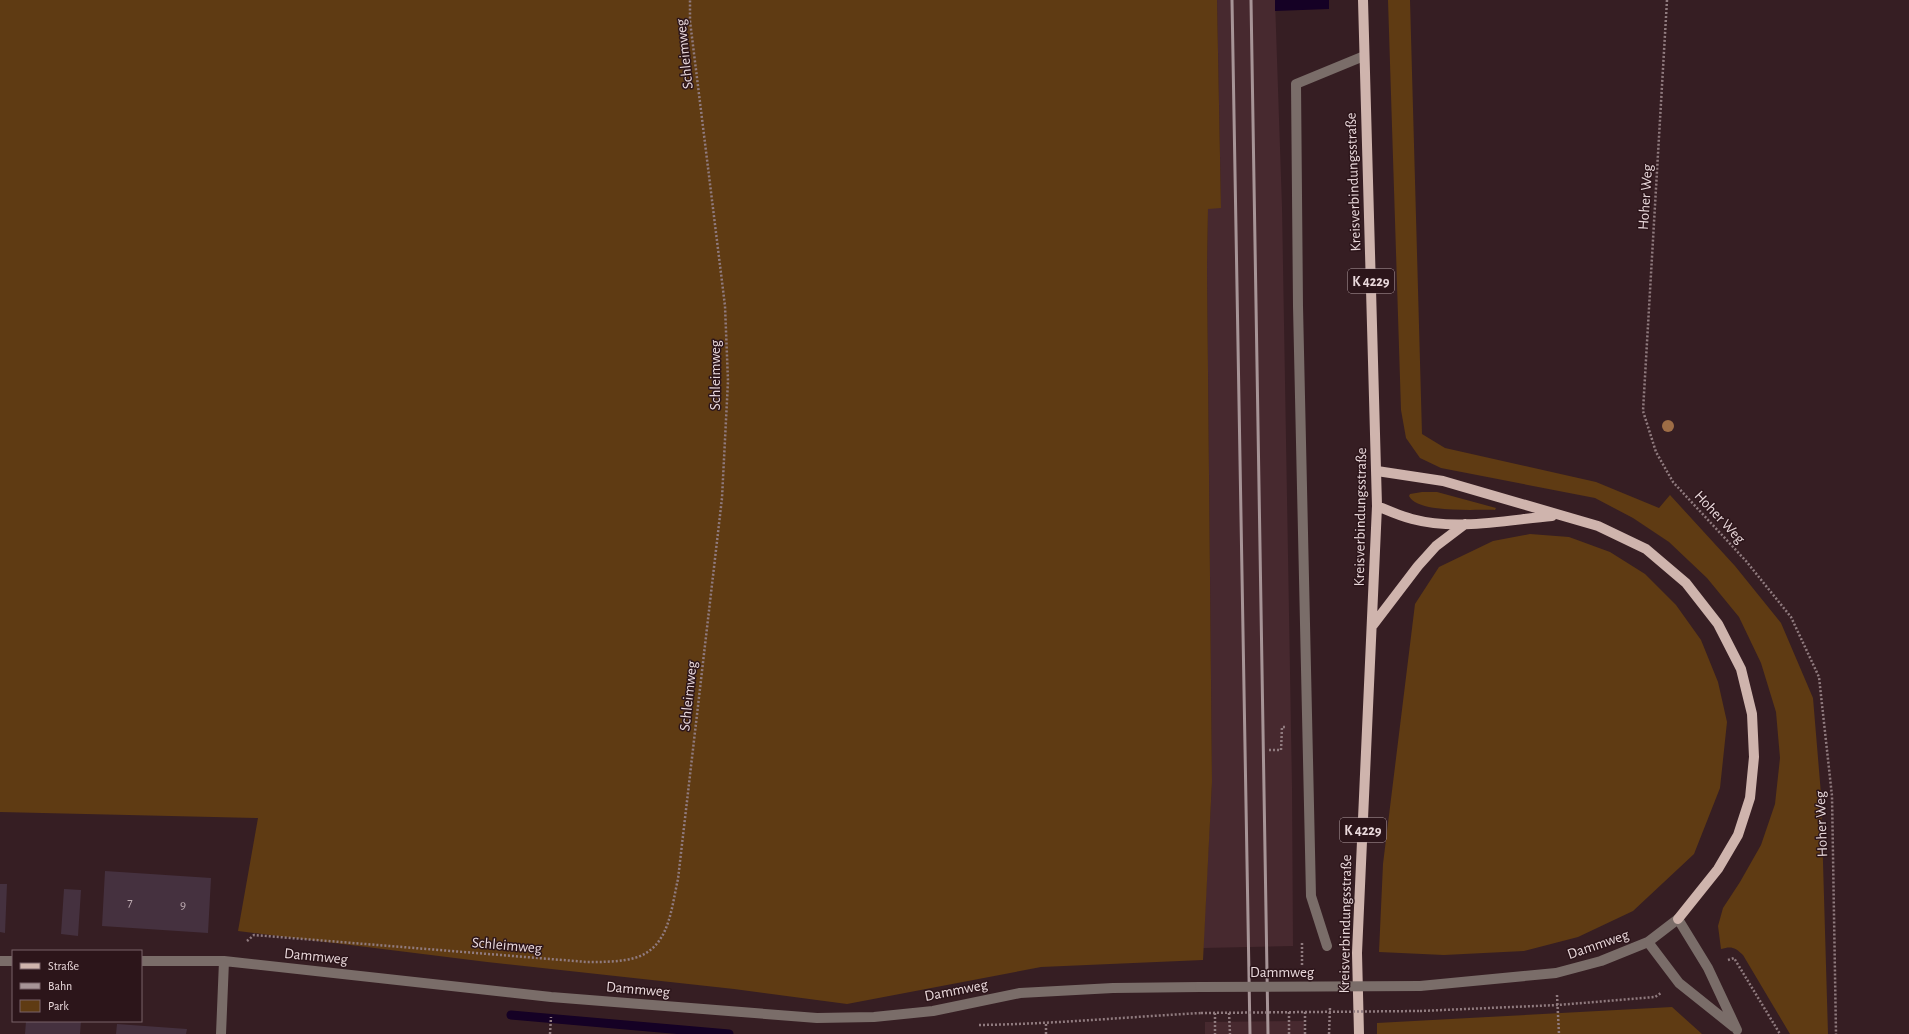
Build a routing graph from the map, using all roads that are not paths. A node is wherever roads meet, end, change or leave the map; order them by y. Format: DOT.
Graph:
graph roads {
  1 [pos="1363,0"];
  2 [pos="1364,56"];
  3 [pos="1377,471"];
  4 [pos="1377,506"];
  5 [pos="1558,515"];
  6 [pos="1465,524"];
  7 [pos="1373,625"];
  8 [pos="1678,919"];
  9 [pos="1648,942"];
  10 [pos="1328,946"];
  11 [pos="0,961"];
  12 [pos="12,961"];
  13 [pos="142,961"];
  14 [pos="224,961"];
  15 [pos="1739,1032"];
  16 [pos="221,1034"];
  17 [pos="1360,1034"];
  1 -- 2 [label="main road, Kreisverbindungsstraße / K 4229"];
  2 -- 3 [label="main road, Kreisverbindungsstraße / K 4229"];
  2 -- 10 [label="street"];
  3 -- 4 [label="main road, Kreisverbindungsstraße / K 4229"];
  3 -- 5 [label="main road"];
  4 -- 6 [label="main road"];
  4 -- 7 [label="main road, Kreisverbindungsstraße / K 4229"];
  5 -- 6 [label="main road"];
  5 -- 8 [label="main road"];
  6 -- 7 [label="main road"];
  7 -- 17 [label="main road, Kreisverbindungsstraße / K 4229"];
  8 -- 9 [label="street"];
  8 -- 15 [label="street, Dammweg"];
  9 -- 14 [label="street, Dammweg, bridge"];
  9 -- 15 [label="street, Dammweg"];
  11 -- 12 [label="street"];
  13 -- 14 [label="street, Dammweg"];
  14 -- 16 [label="street"];
}
